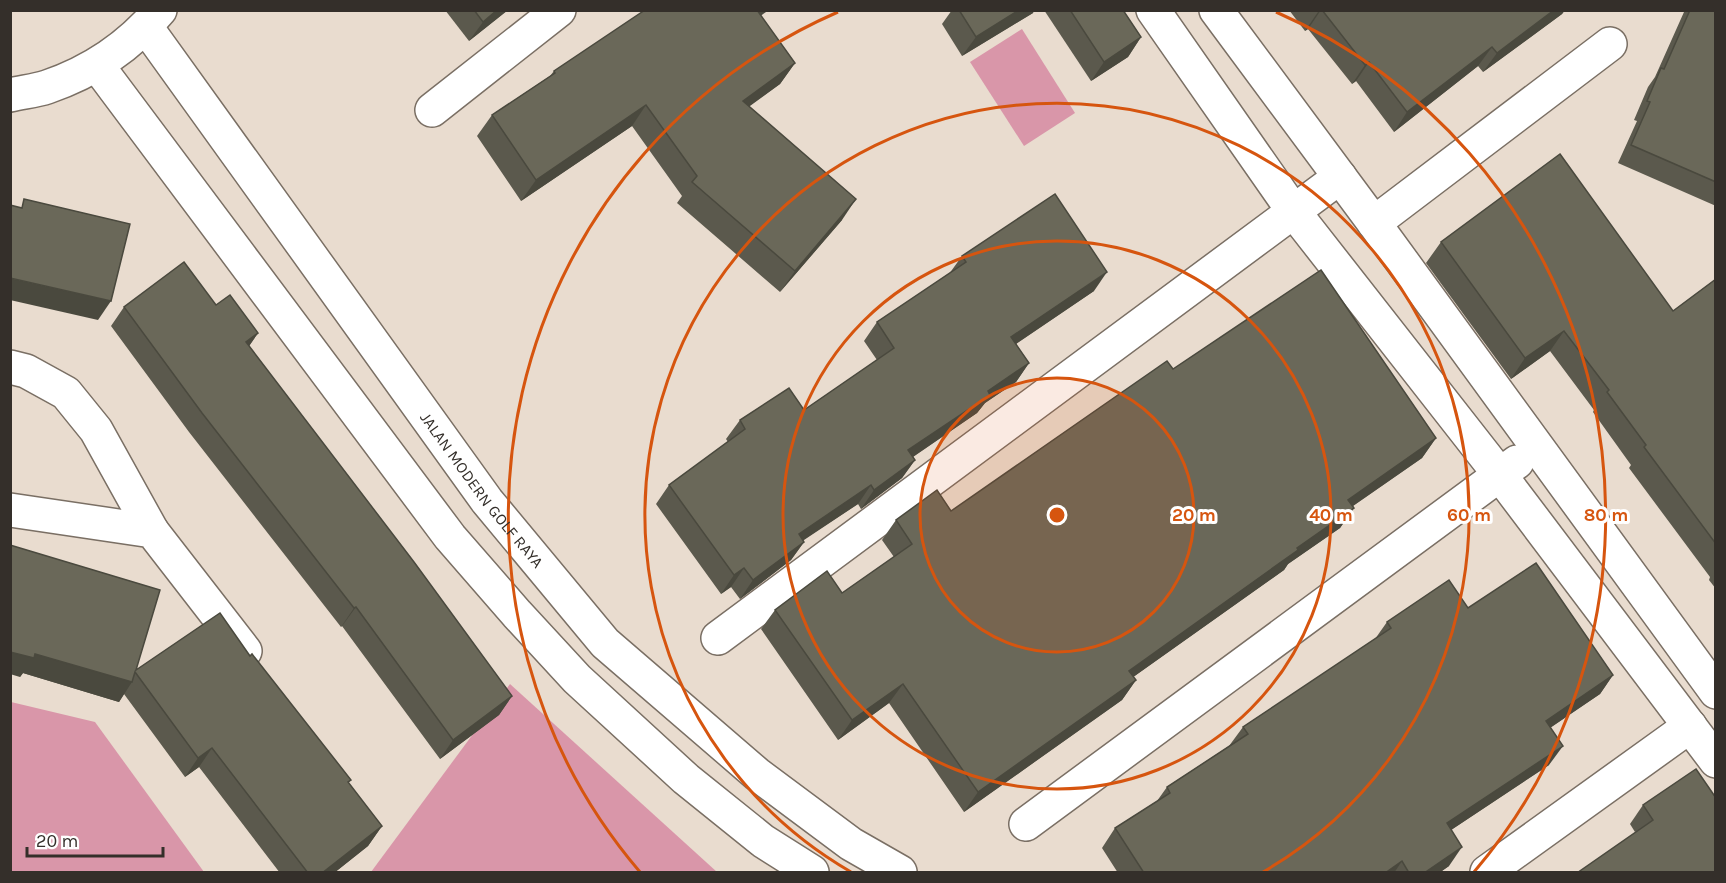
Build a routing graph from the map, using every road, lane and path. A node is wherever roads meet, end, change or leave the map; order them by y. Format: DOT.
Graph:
graph roads {
  1 [pos="560,10"];
  2 [pos="1154,10"];
  3 [pos="1216,10"];
  4 [pos="153,19"];
  5 [pos="1610,44"];
  6 [pos="97,65"];
  7 [pos="10,95"];
  8 [pos="432,110"];
  9 [pos="1340,177"];
  10 [pos="1294,212"];
  11 [pos="1374,223"];
  12 [pos="10,367"];
  13 [pos="1537,447"];
  14 [pos="1500,475"];
  15 [pos="10,510"];
  16 [pos="152,531"];
  17 [pos="718,638"];
  18 [pos="262,673"];
  19 [pos="1716,692"];
  20 [pos="1690,726"];
  21 [pos="1716,761"];
  22 [pos="1026,824"];
  23 [pos="812,873"];
  24 [pos="900,873"];
  25 [pos="1487,873"];
  1 -- 8 [label="street"];
  2 -- 10 [label="street"];
  3 -- 9 [label="street"];
  4 -- 6 [label="street"];
  4 -- 24 [label="street, JALAN MODERN GOLF RAYA"];
  5 -- 11 [label="street"];
  6 -- 7 [label="street"];
  6 -- 23 [label="street"];
  9 -- 10 [label="street"];
  9 -- 11 [label="street"];
  10 -- 14 [label="street"];
  10 -- 17 [label="street"];
  11 -- 13 [label="street"];
  12 -- 16 [label="street"];
  13 -- 14 [label="street"];
  13 -- 19 [label="street"];
  14 -- 20 [label="street"];
  14 -- 22 [label="street"];
  15 -- 16 [label="street"];
  16 -- 18 [label="street"];
  20 -- 21 [label="street"];
  20 -- 25 [label="street"];
}
